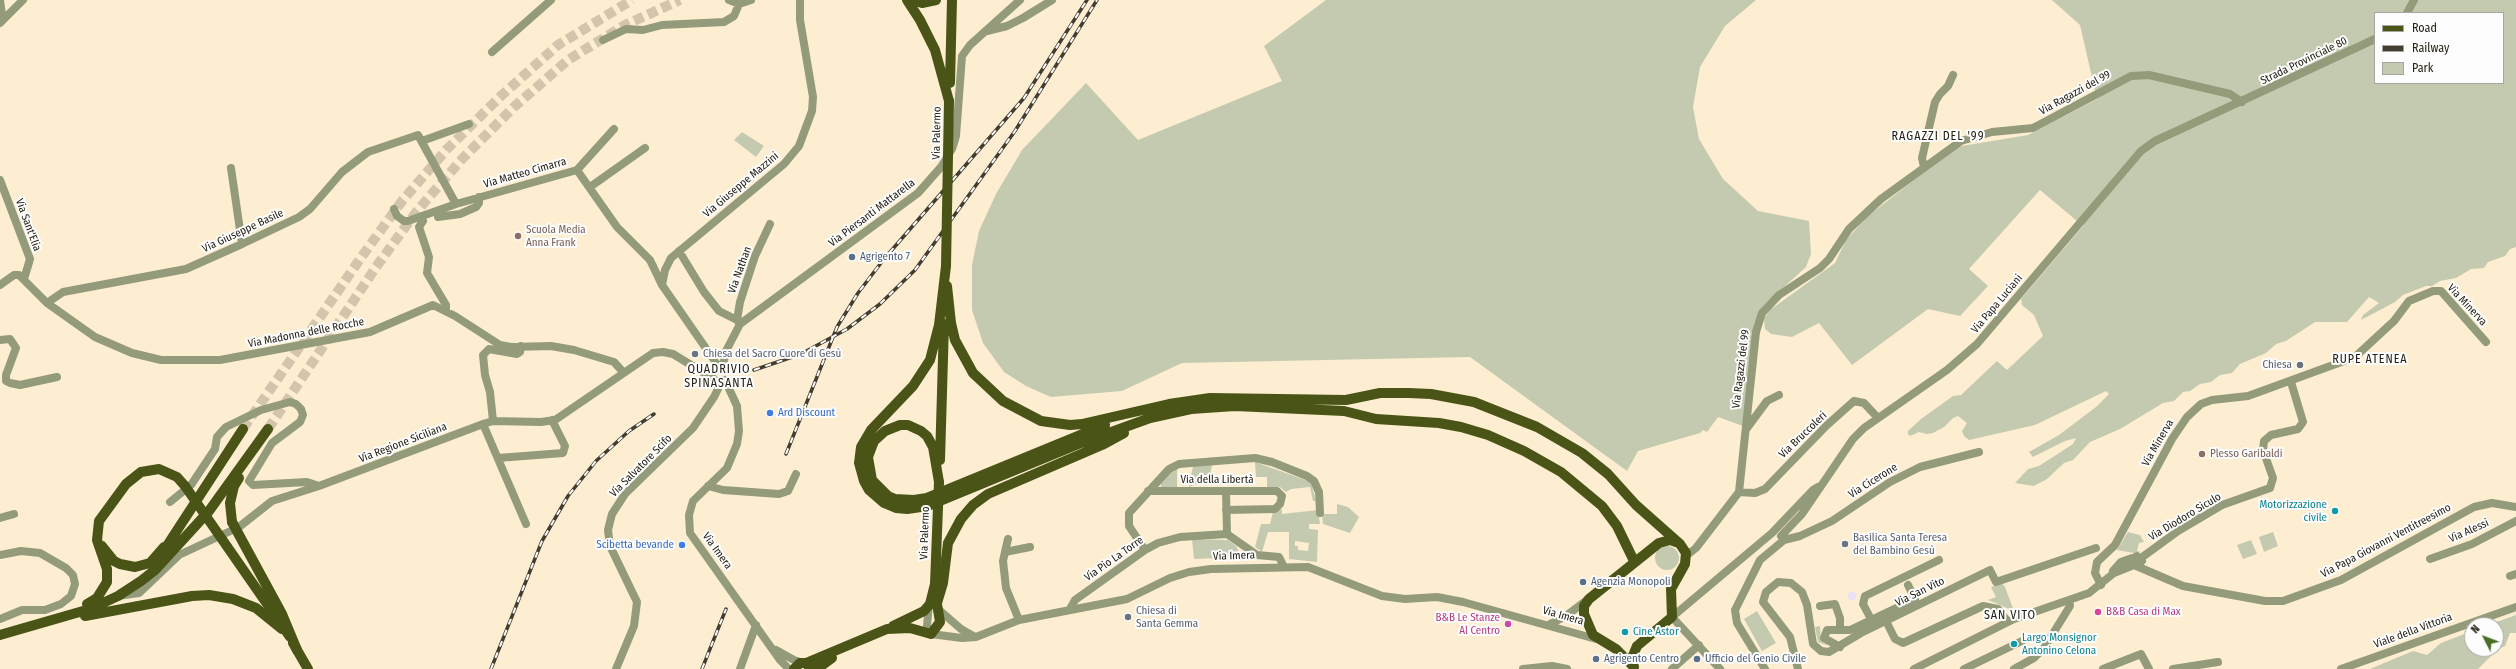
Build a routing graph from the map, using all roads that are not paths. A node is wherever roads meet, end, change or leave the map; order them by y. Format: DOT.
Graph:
graph roads {
  1 [pos="0,0"];
  2 [pos="23,0"];
  3 [pos="552,0"];
  4 [pos="730,0"];
  5 [pos="751,0"];
  6 [pos="800,0"];
  7 [pos="906,0"];
  8 [pos="911,0"];
  9 [pos="936,0"];
  10 [pos="1020,0"];
  11 [pos="1052,0"];
  12 [pos="2414,0"];
  13 [pos="953,2"];
  14 [pos="739,4"];
  15 [pos="2408,12"];
  16 [pos="0,22"];
  17 [pos="986,31"];
  18 [pos="2374,39"];
  19 [pos="603,40"];
  20 [pos="492,52"];
  21 [pos="1953,75"];
  22 [pos="949,101"];
  23 [pos="2242,102"];
  24 [pos="469,124"];
  25 [pos="614,128"];
  26 [pos="422,141"];
  27 [pos="645,148"];
  28 [pos="1924,167"];
  29 [pos="231,168"];
  30 [pos="577,170"];
  31 [pos="0,180"];
  32 [pos="590,187"];
  33 [pos="479,197"];
  34 [pos="456,204"];
  35 [pos="394,209"];
  36 [pos="770,224"];
  37 [pos="242,244"];
  38 [pos="679,252"];
  39 [pos="946,266"];
  40 [pos="24,279"];
  41 [pos="0,285"];
  42 [pos="662,285"];
  43 [pos="47,303"];
  44 [pos="446,311"];
  45 [pos="738,322"];
  46 [pos="0,340"];
  47 [pos="2486,342"];
  48 [pos="521,346"];
  49 [pos="623,372"];
  50 [pos="57,376"];
  51 [pos="721,376"];
  52 [pos="3,381"];
  53 [pos="2291,382"];
  54 [pos="1779,395"];
  55 [pos="715,396"];
  56 [pos="735,400"];
  57 [pos="1148,414"];
  58 [pos="1878,418"];
  59 [pos="552,420"];
  60 [pos="493,421"];
  61 [pos="483,424"];
  62 [pos="1747,428"];
  63 [pos="243,429"];
  64 [pos="268,429"];
  65 [pos="260,441"];
  66 [pos="1979,452"];
  67 [pos="498,458"];
  68 [pos="796,474"];
  69 [pos="940,482"];
  70 [pos="319,486"];
  71 [pos="708,486"];
  72 [pos="1818,488"];
  73 [pos="1148,491"];
  74 [pos="1226,492"];
  75 [pos="1739,492"];
  76 [pos="170,502"];
  77 [pos="2516,507"];
  78 [pos="1226,510"];
  79 [pos="1320,513"];
  80 [pos="14,514"];
  81 [pos="0,518"];
  82 [pos="2516,521"];
  83 [pos="526,524"];
  84 [pos="1772,533"];
  85 [pos="177,534"];
  86 [pos="1227,534"];
  87 [pos="1782,538"];
  88 [pos="1008,539"];
  89 [pos="97,540"];
  90 [pos="1680,544"];
  91 [pos="1030,547"];
  92 [pos="2096,548"];
  93 [pos="1145,550"];
  94 [pos="1005,552"];
  95 [pos="0,554"];
  96 [pos="1686,556"];
  97 [pos="2430,559"];
  98 [pos="1939,560"];
  99 [pos="1634,561"];
  100 [pos="2137,561"];
  101 [pos="1284,567"];
  102 [pos="939,584"];
  103 [pos="1908,585"];
  104 [pos="2100,586"];
  105 [pos="127,590"];
  106 [pos="118,596"];
  107 [pos="1589,598"];
  108 [pos="2070,600"];
  109 [pos="935,605"];
  110 [pos="1820,606"];
  111 [pos="2516,606"];
  112 [pos="1070,609"];
  113 [pos="1672,617"];
  114 [pos="59,618"];
  115 [pos="0,619"];
  116 [pos="1018,620"];
  117 [pos="2011,620"];
  118 [pos="1872,621"];
  119 [pos="1886,621"];
  120 [pos="1549,624"];
  121 [pos="756,625"];
  122 [pos="887,629"];
  123 [pos="1840,629"];
  124 [pos="930,634"];
  125 [pos="0,635"];
  126 [pos="290,637"];
  127 [pos="976,637"];
  128 [pos="1596,639"];
  129 [pos="2022,641"];
  130 [pos="854,643"];
  131 [pos="1638,646"];
  132 [pos="1699,646"];
  133 [pos="772,647"];
  134 [pos="1840,647"];
  135 [pos="1616,649"];
  136 [pos="297,650"];
  137 [pos="2218,662"];
  138 [pos="806,665"];
  139 [pos="1562,668"];
  140 [pos="1635,668"];
  141 [pos="308,669"];
  142 [pos="616,669"];
  143 [pos="740,669"];
  144 [pos="789,669"];
  145 [pos="794,669"];
  146 [pos="817,669"];
  147 [pos="1523,669"];
  148 [pos="1672,669"];
  149 [pos="1720,669"];
  150 [pos="1765,669"];
  151 [pos="1798,669"];
  152 [pos="1914,669"];
  153 [pos="1964,669"];
  154 [pos="2014,669"];
  155 [pos="2103,669"];
  156 [pos="2149,669"];
  157 [pos="2173,669"];
  158 [pos="2341,669"];
  1 -- 16 [label="street"];
  2 -- 16 [label="street"];
  3 -- 20 [label="street"];
  4 -- 14 [label="street"];
  5 -- 14 [label="street"];
  6 -- 38 [label="street, Via Giuseppe Mazzini"];
  7 -- 22 [label="main road"];
  8 -- 9 [label="main road"];
  10 -- 17 [label="street, Via Piersanti Mattarella"];
  11 -- 17 [label="street"];
  12 -- 15 [label="street"];
  13 -- 22 [label="main road, Via Palermo"];
  14 -- 19 [label="street"];
  17 -- 45 [label="street, Via Piersanti Mattarella"];
  18 -- 23 [label="street, Strada Provinciale 80"];
  21 -- 28 [label="street"];
  22 -- 39 [label="main road, Via Palermo, bridge"];
  23 -- 28 [label="street, Via Ragazzi del 99"];
  23 -- 58 [label="street, Via Papa Luciani"];
  24 -- 26 [label="street, Via Giuseppe Basile"];
  25 -- 30 [label="street"];
  26 -- 34 [label="street"];
  26 -- 37 [label="street, Via Giuseppe Basile"];
  27 -- 32 [label="street"];
  28 -- 62 [label="street, Via Ragazzi del 99"];
  29 -- 37 [label="street"];
  30 -- 32 [label="street, Via Matteo Cimarra"];
  30 -- 33 [label="street, Via Matteo Cimarra"];
  31 -- 40 [label="street, Via Sant'Elia"];
  32 -- 42 [label="street, Via Matteo Cimarra"];
  33 -- 34 [label="street, Via Matteo Cimarra"];
  33 -- 44 [label="street"];
  34 -- 35 [label="street, Via Matteo Cimarra"];
  36 -- 45 [label="street, Via Nathan"];
  37 -- 43 [label="street, Via Giuseppe Basile"];
  38 -- 42 [label="street, Via Giuseppe Mazzini"];
  38 -- 45 [label="street"];
  39 -- 57 [label="main road"];
  39 -- 57 [label="main road"];
  39 -- 69 [label="main road"];
  40 -- 41 [label="street"];
  40 -- 43 [label="street, Via Madonna delle Rocche"];
  42 -- 51 [label="street"];
  43 -- 44 [label="street, Via Madonna delle Rocche"];
  44 -- 48 [label="street, Via Madonna delle Rocche"];
  45 -- 51 [label="street, Via Piersanti Mattarella"];
  46 -- 52 [label="street"];
  47 -- 53 [label="street, Via Minerva"];
  48 -- 49 [label="street, Via Madonna delle Rocche"];
  48 -- 60 [label="street"];
  49 -- 51 [label="street, Via Regione Siciliana"];
  49 -- 59 [label="street, Via Regione Siciliana"];
  50 -- 52 [label="street"];
  51 -- 55 [label="street, Via Salvatore Scifo"];
  51 -- 56 [label="street, Via Imera"];
  53 -- 100 [label="street, Via Diodoro Siculo"];
  53 -- 104 [label="street, Via Minerva"];
  54 -- 62 [label="street"];
  55 -- 56 [label="street"];
  55 -- 142 [label="street, Via Salvatore Scifo"];
  56 -- 71 [label="street, Via Imera"];
  57 -- 69 [label="main road"];
  57 -- 90 [label="main road"];
  57 -- 99 [label="main road"];
  57 -- 102 [label="main road"];
  58 -- 72 [label="street, Via Papa Luciani"];
  58 -- 75 [label="street, Via Bruccoleri"];
  59 -- 60 [label="street, Via Regione Siciliana"];
  59 -- 67 [label="street"];
  60 -- 61 [label="street, Via Regione Siciliana"];
  61 -- 67 [label="street"];
  61 -- 70 [label="street, Via Regione Siciliana"];
  62 -- 75 [label="street, Via Ragazzi del 99"];
  63 -- 85 [label="main road"];
  64 -- 65 [label="main road"];
  65 -- 105 [label="main road"];
  65 -- 136 [label="main road, bridge"];
  66 -- 87 [label="street, Via Cicerone"];
  67 -- 83 [label="street"];
  68 -- 71 [label="street"];
  69 -- 102 [label="main road, Via Palermo, bridge"];
  70 -- 76 [label="street"];
  70 -- 106 [label="street, Via Regione Siciliana"];
  71 -- 121 [label="street, Via Imera"];
  72 -- 84 [label="street"];
  72 -- 87 [label="street, Via Papa Luciani"];
  73 -- 74 [label="street, Via della Libertà"];
  73 -- 79 [label="street"];
  73 -- 93 [label="street"];
  74 -- 78 [label="street"];
  74 -- 78 [label="street, Via della Libertà"];
  75 -- 96 [label="street"];
  77 -- 100 [label="street, Via Papa Giovanni Ventitreesimo"];
  78 -- 86 [label="street"];
  80 -- 81 [label="street"];
  82 -- 97 [label="street, Via Alessi"];
  84 -- 87 [label="street"];
  84 -- 113 [label="street"];
  85 -- 89 [label="main road"];
  85 -- 105 [label="main road"];
  86 -- 93 [label="street, Via Pio La Torre"];
  86 -- 101 [label="street"];
  87 -- 150 [label="street, Via Papa Luciani"];
  88 -- 94 [label="street"];
  89 -- 114 [label="main road"];
  89 -- 126 [label="main road, bridge"];
  90 -- 96 [label="main road"];
  90 -- 99 [label="main road"];
  91 -- 94 [label="street"];
  92 -- 119 [label="street, Via San Vito"];
  93 -- 112 [label="street, Via Pio La Torre"];
  94 -- 116 [label="street"];
  95 -- 115 [label="street"];
  96 -- 113 [label="main road"];
  98 -- 118 [label="street"];
  99 -- 107 [label="main road"];
  100 -- 104 [label="street"];
  101 -- 112 [label="street, Via Imera"];
  101 -- 120 [label="street, Via Imera"];
  102 -- 109 [label="main road"];
  103 -- 118 [label="street"];
  104 -- 108 [label="street"];
  105 -- 106 [label="main road"];
  106 -- 114 [label="main road"];
  107 -- 120 [label="street"];
  107 -- 128 [label="main road"];
  108 -- 117 [label="street"];
  108 -- 154 [label="street"];
  109 -- 122 [label="main road"];
  109 -- 124 [label="main road"];
  109 -- 127 [label="street"];
  110 -- 123 [label="street"];
  111 -- 158 [label="street, Viale della Vittoria"];
  112 -- 116 [label="street, Via Imera"];
  113 -- 131 [label="main road"];
  113 -- 132 [label="street"];
  114 -- 125 [label="main road"];
  114 -- 126 [label="main road, bridge"];
  116 -- 127 [label="street, Via Imera"];
  117 -- 119 [label="street"];
  117 -- 152 [label="street"];
  118 -- 123 [label="street"];
  119 -- 134 [label="street"];
  120 -- 128 [label="street, Via Imera"];
  121 -- 133 [label="street, Via Imera"];
  121 -- 143 [label="street"];
  122 -- 124 [label="main road, Via Imera"];
  122 -- 130 [label="main road, Via Imera"];
  123 -- 134 [label="street"];
  124 -- 127 [label="street, Via Imera"];
  126 -- 136 [label="main road, bridge"];
  128 -- 135 [label="main road, Via Imera"];
  129 -- 153 [label="street"];
  130 -- 138 [label="main road, Via Imera"];
  130 -- 146 [label="main road, Via Imera"];
  131 -- 135 [label="main road"];
  131 -- 140 [label="main road"];
  132 -- 148 [label="street"];
  132 -- 149 [label="street"];
  133 -- 138 [label="street"];
  133 -- 144 [label="street, Via Imera"];
  134 -- 151 [label="street"];
  135 -- 140 [label="main road"];
  136 -- 141 [label="main road"];
  137 -- 157 [label="street"];
  138 -- 145 [label="main road, Via Imera"];
  139 -- 147 [label="street"];
  155 -- 156 [label="street"];
}
